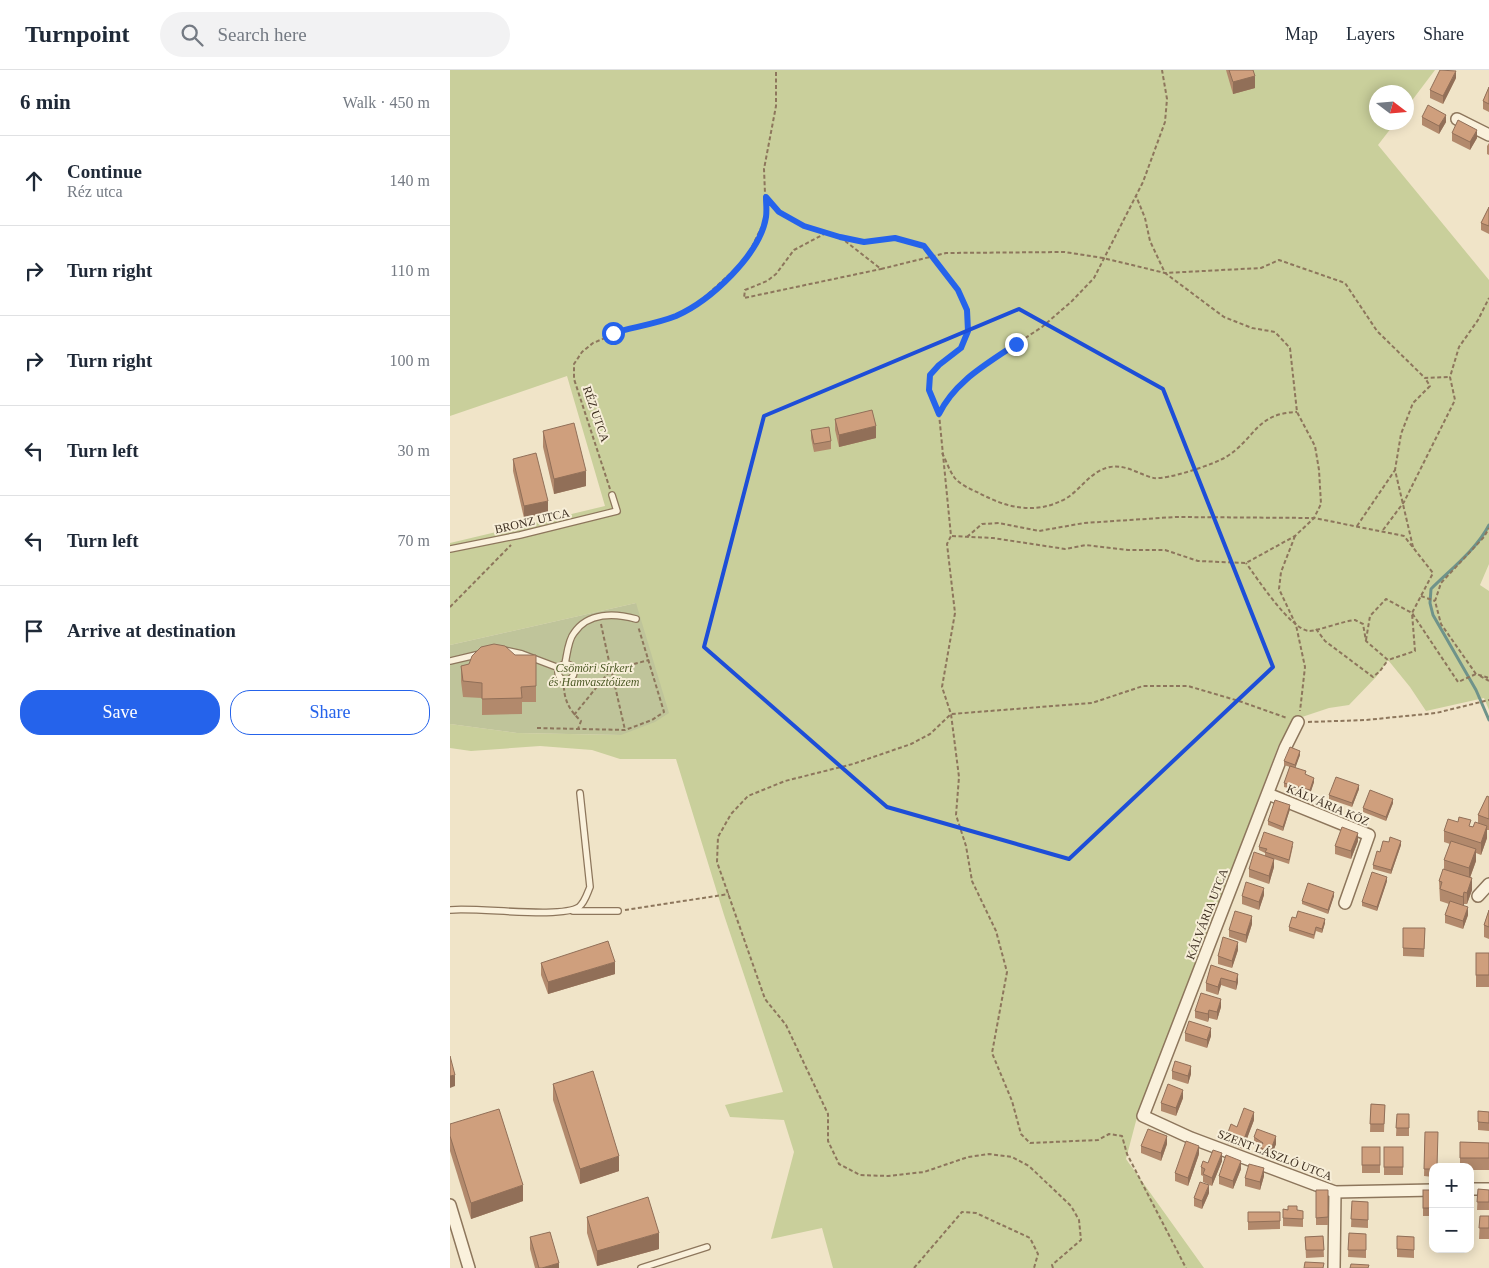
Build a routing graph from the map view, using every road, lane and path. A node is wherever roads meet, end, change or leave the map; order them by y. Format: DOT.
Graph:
graph roads {
  1 [pos="776,70"];
  2 [pos="1162,70"];
  3 [pos="1457,119"];
  4 [pos="1489,135"];
  5 [pos="1136,196"];
  6 [pos="766,197"];
  7 [pos="827,233"];
  8 [pos="840,237"];
  9 [pos="931,257"];
  10 [pos="1103,258"];
  11 [pos="881,269"];
  12 [pos="1164,273"];
  13 [pos="1489,298"];
  14 [pos="1425,378"];
  15 [pos="1450,378"];
  16 [pos="1297,412"];
  17 [pos="939,414"];
  18 [pos="942,451"];
  19 [pos="1395,470"];
  20 [pos="612,495"];
  21 [pos="1402,504"];
  22 [pos="1314,518"];
  23 [pos="1357,526"];
  24 [pos="1489,528"];
  25 [pos="1383,530"];
  26 [pos="520,535"];
  27 [pos="951,536"];
  28 [pos="1295,536"];
  29 [pos="967,537"];
  30 [pos="1414,548"];
  31 [pos="450,549"];
  32 [pos="1246,562"];
  33 [pos="1421,596"];
  34 [pos="1434,600"];
  35 [pos="450,608"];
  36 [pos="1412,613"];
  37 [pos="600,616"];
  38 [pos="636,619"];
  39 [pos="1296,625"];
  40 [pos="1316,629"];
  41 [pos="1366,641"];
  42 [pos="496,652"];
  43 [pos="488,653"];
  44 [pos="450,660"];
  45 [pos="648,660"];
  46 [pos="1388,660"];
  47 [pos="565,664"];
  48 [pos="610,666"];
  49 [pos="559,668"];
  50 [pos="615,669"];
  51 [pos="608,671"];
  52 [pos="574,672"];
  53 [pos="612,673"];
  54 [pos="1476,674"];
  55 [pos="564,680"];
  56 [pos="1489,680"];
  57 [pos="1488,700"];
  58 [pos="951,714"];
  59 [pos="574,715"];
  60 [pos="1298,722"];
  61 [pos="537,728"];
  62 [pos="578,729"];
  63 [pos="625,730"];
  64 [pos="580,793"];
  65 [pos="1268,794"];
  66 [pos="1489,884"];
  67 [pos="729,894"];
  68 [pos="1478,896"];
  69 [pos="1345,903"];
  70 [pos="450,910"];
  71 [pos="618,910"];
  72 [pos="570,911"];
  73 [pos="1143,1116"];
  74 [pos="1474,1189"];
  75 [pos="1489,1189"];
  76 [pos="1429,1190"];
  77 [pos="1335,1192"];
  78 [pos="450,1205"];
  79 [pos="707,1247"];
  80 [pos="470,1268"];
  81 [pos="641,1268"];
  82 [pos="914,1268"];
  83 [pos="1034,1268"];
  84 [pos="1053,1268"];
  85 [pos="1186,1268"];
  86 [pos="1334,1268"];
  1 -- 6 [label="path, RÉZ UTCA"];
  2 -- 5 [label="path"];
  3 -- 4 [label="street"];
  5 -- 10 [label="path"];
  5 -- 12 [label="path"];
  6 -- 7 [label="path"];
  6 -- 20 [label="path, RÉZ UTCA"];
  7 -- 8 [label="path"];
  7 -- 11 [label="path"];
  8 -- 9 [label="path"];
  8 -- 11 [label="path"];
  9 -- 10 [label="path"];
  9 -- 11 [label="path"];
  9 -- 17 [label="path"];
  10 -- 12 [label="path"];
  10 -- 17 [label="path"];
  12 -- 14 [label="path"];
  12 -- 16 [label="path"];
  13 -- 15 [label="path"];
  14 -- 15 [label="path"];
  14 -- 19 [label="path"];
  15 -- 21 [label="path"];
  16 -- 18 [label="path"];
  16 -- 22 [label="path"];
  17 -- 18 [label="path"];
  18 -- 27 [label="path"];
  19 -- 21 [label="path"];
  19 -- 23 [label="path"];
  20 -- 26 [label="lane, BRONZ UTCA"];
  21 -- 25 [label="path"];
  21 -- 30 [label="path"];
  22 -- 23 [label="path"];
  22 -- 28 [label="path"];
  22 -- 29 [label="path"];
  23 -- 25 [label="path"];
  24 -- 34 [label="path"];
  25 -- 30 [label="path"];
  26 -- 31 [label="lane, BRONZ UTCA"];
  26 -- 35 [label="path"];
  27 -- 29 [label="path"];
  27 -- 58 [label="path"];
  28 -- 32 [label="path"];
  28 -- 39 [label="path"];
  29 -- 32 [label="path"];
  30 -- 33 [label="path"];
  32 -- 39 [label="path"];
  33 -- 34 [label="path"];
  33 -- 36 [label="path"];
  34 -- 54 [label="path"];
  36 -- 41 [label="path"];
  36 -- 46 [label="path"];
  36 -- 54 [label="path"];
  37 -- 38 [label="lane"];
  37 -- 47 [label="lane"];
  37 -- 48 [label="path"];
  38 -- 45 [label="path"];
  39 -- 40 [label="path"];
  39 -- 60 [label="path"];
  40 -- 41 [label="path"];
  40 -- 46 [label="path"];
  41 -- 46 [label="path"];
  42 -- 49 [label="lane"];
  43 -- 44 [label="lane"];
  45 -- 50 [label="path"];
  45 -- 63 [label="path"];
  47 -- 49 [label="lane"];
  47 -- 52 [label="lane"];
  48 -- 50 [label="path"];
  48 -- 51 [label="path"];
  49 -- 55 [label="lane"];
  50 -- 53 [label="path"];
  51 -- 52 [label="path"];
  51 -- 53 [label="path"];
  51 -- 59 [label="path"];
  52 -- 55 [label="lane"];
  53 -- 63 [label="path"];
  54 -- 56 [label="path"];
  55 -- 59 [label="path"];
  57 -- 60 [label="path"];
  58 -- 60 [label="path"];
  58 -- 67 [label="path"];
  58 -- 85 [label="path"];
  59 -- 62 [label="path"];
  60 -- 65 [label="street, KÁLVÁRIA UTCA"];
  61 -- 62 [label="path"];
  62 -- 63 [label="path"];
  64 -- 72 [label="lane"];
  65 -- 69 [label="street, KÁLVÁRIA KÖZ"];
  65 -- 73 [label="street, KÁLVÁRIA UTCA"];
  66 -- 68 [label="street"];
  67 -- 71 [label="path"];
  67 -- 84 [label="path"];
  70 -- 72 [label="lane"];
  71 -- 72 [label="lane"];
  73 -- 77 [label="street, SZENT LÁSZLÓ UTCA"];
  74 -- 75 [label="street"];
  76 -- 77 [label="street, SZENT LÁSZLÓ UTCA"];
  77 -- 86 [label="street"];
  78 -- 80 [label="street"];
  79 -- 81 [label="lane"];
  82 -- 83 [label="path"];
}
